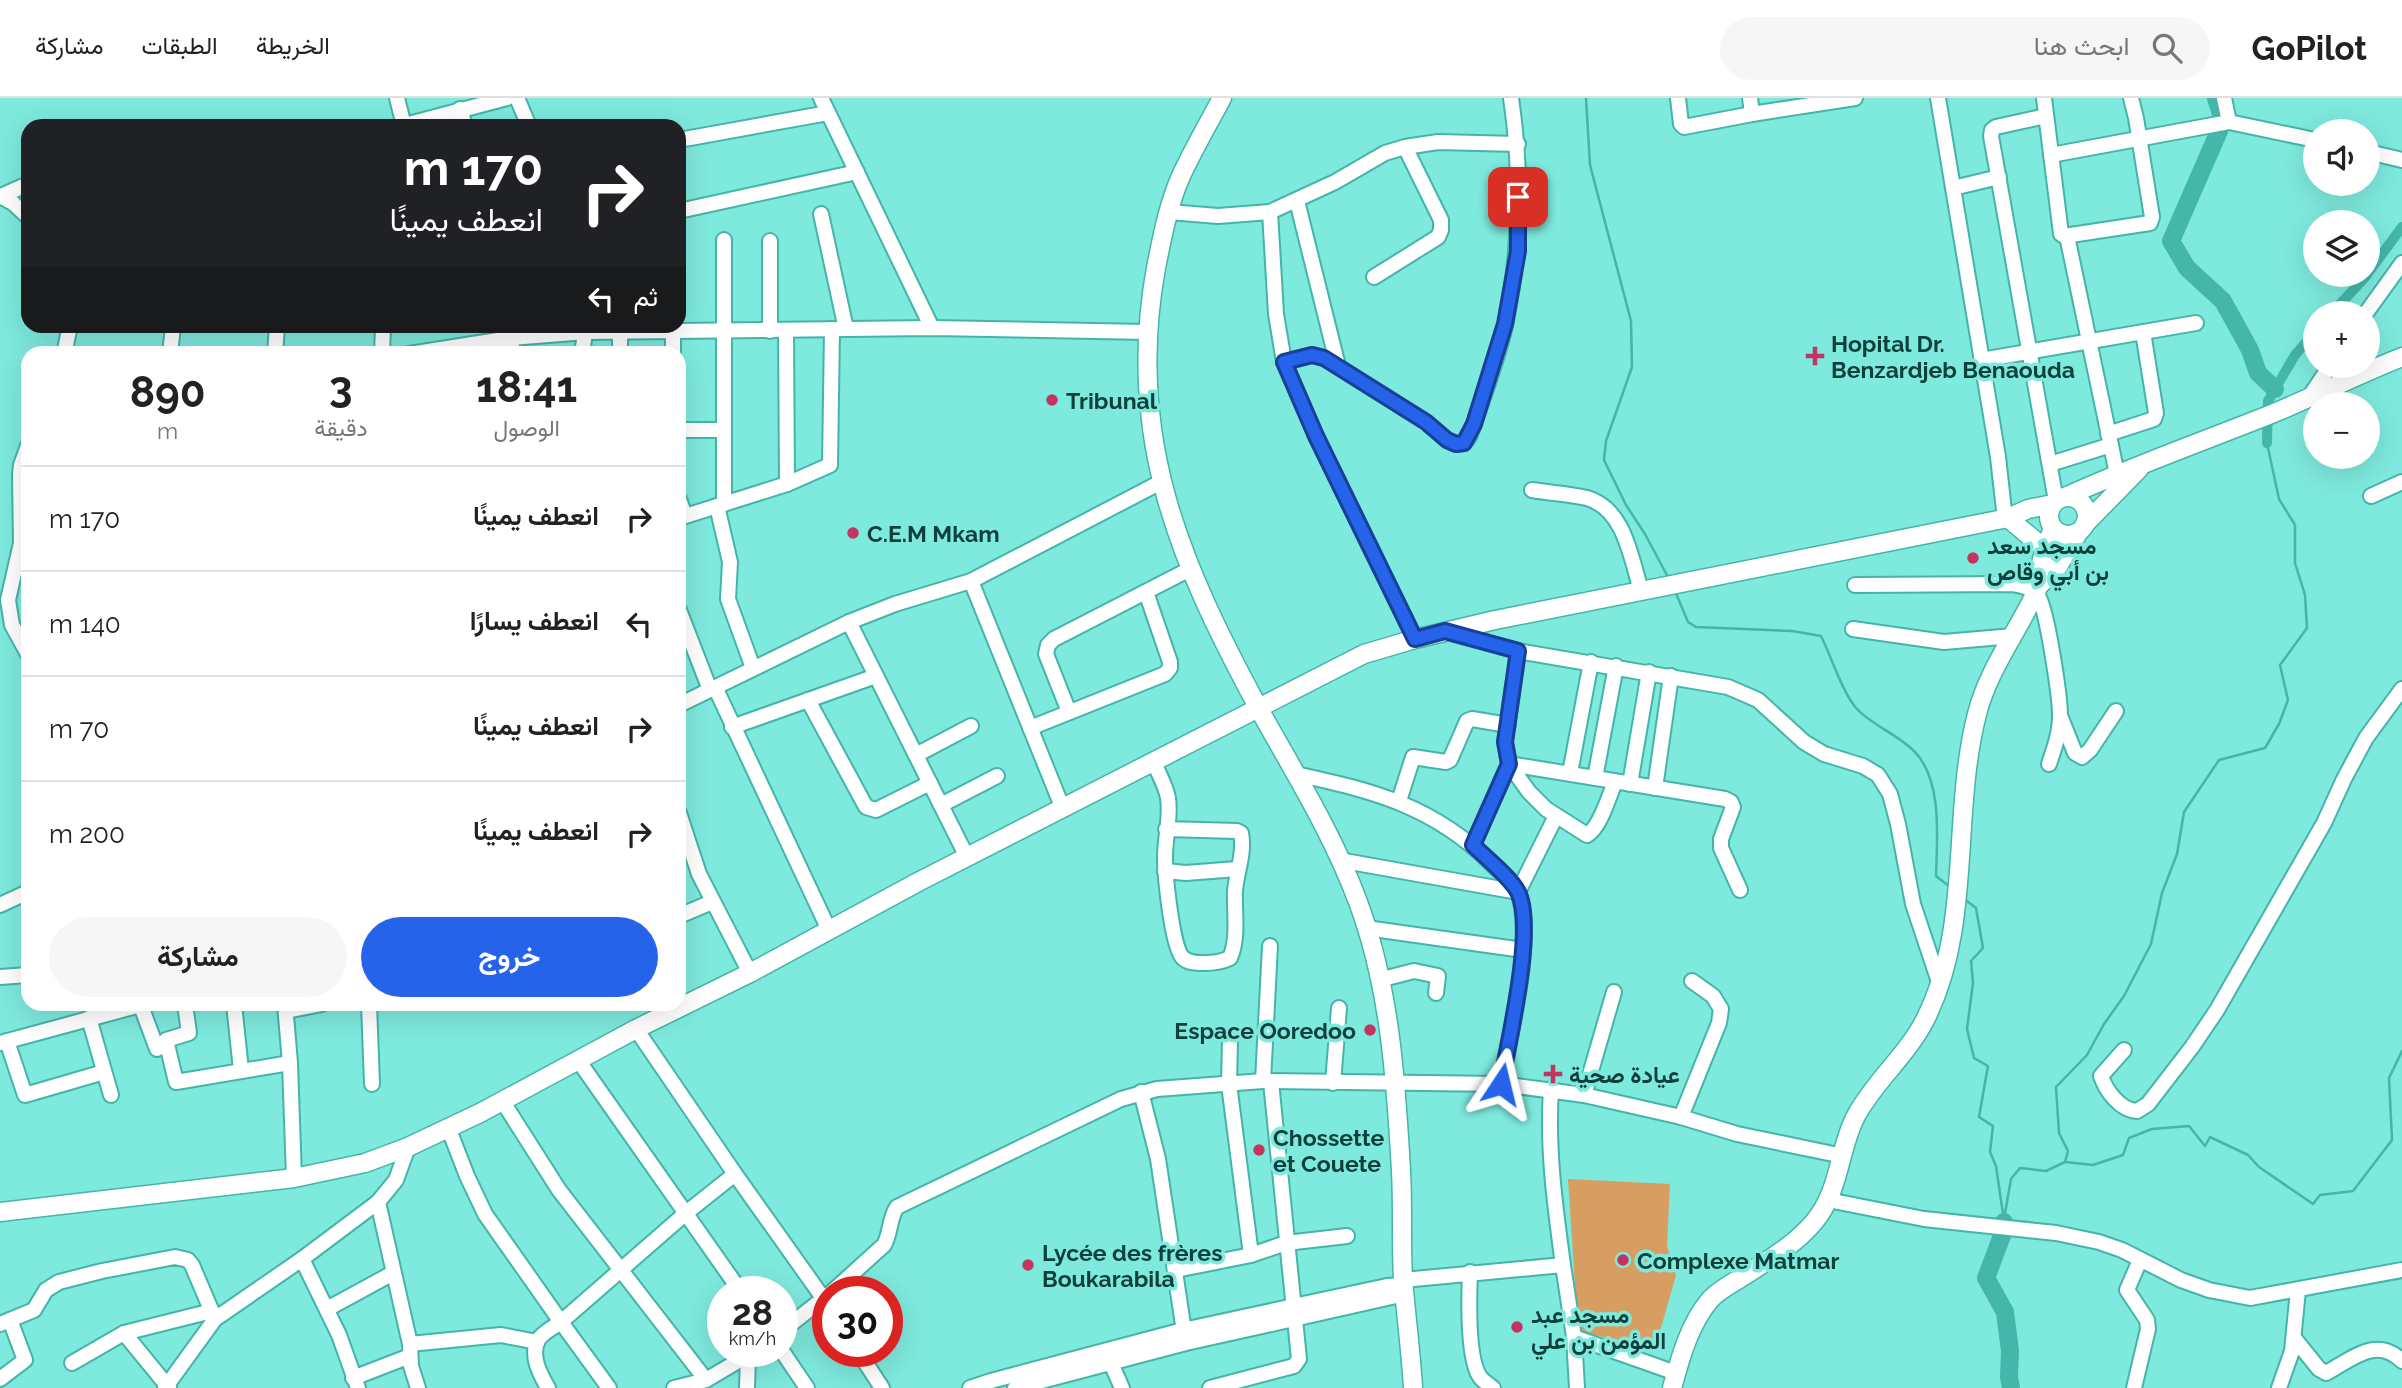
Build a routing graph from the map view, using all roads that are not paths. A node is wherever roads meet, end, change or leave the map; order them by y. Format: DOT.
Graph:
graph roads {
  1 [pos="397,98"];
  2 [pos="507,98"];
  3 [pos="517,98"];
  4 [pos="821,98"];
  5 [pos="1222,98"];
  6 [pos="1511,98"];
  7 [pos="1678,98"];
  8 [pos="1750,98"];
  9 [pos="1855,98"];
  10 [pos="1937,98"];
  11 [pos="2044,98"];
  12 [pos="2131,98"];
  13 [pos="2224,98"];
  14 [pos="460,109"];
  15 [pos="828,113"];
  16 [pos="1752,114"];
  17 [pos="2046,116"];
  18 [pos="402,119"];
  19 [pos="426,119"];
  20 [pos="463,119"];
  21 [pos="526,119"];
  22 [pos="2224,123"];
  23 [pos="2303,138"];
  24 [pos="686,139"];
  25 [pos="2139,140"];
  26 [pos="1518,144"];
  27 [pos="1405,147"];
  28 [pos="2051,155"];
  29 [pos="2380,155"];
  30 [pos="2402,160"];
  31 [pos="857,172"];
  32 [pos="1999,177"];
  33 [pos="21,187"];
  34 [pos="1953,188"];
  35 [pos="1,196"];
  36 [pos="1297,201"];
  37 [pos="686,209"];
  38 [pos="21,212"];
  39 [pos="1169,212"];
  40 [pos="1270,212"];
  41 [pos="821,214"];
  42 [pos="2067,236"];
  43 [pos="724,240"];
  44 [pos="770,241"];
  45 [pos="2402,263"];
  46 [pos="1374,277"];
  47 [pos="2375,301"];
  48 [pos="2196,323"];
  49 [pos="932,328"];
  50 [pos="686,329"];
  51 [pos="839,329"];
  52 [pos="786,330"];
  53 [pos="723,331"];
  54 [pos="770,331"];
  55 [pos="1148,332"];
  56 [pos="2143,332"];
  57 [pos="507,333"];
  58 [pos="2088,341"];
  59 [pos="474,346"];
  60 [pos="2031,352"];
  61 [pos="2402,357"];
  62 [pos="1981,360"];
  63 [pos="1284,362"];
  64 [pos="1338,366"];
  65 [pos="2320,392"];
  66 [pos="2303,400"];
  67 [pos="686,430"];
  68 [pos="724,430"];
  69 [pos="2110,439"];
  70 [pos="2050,464"];
  71 [pos="2143,466"];
  72 [pos="2117,474"];
  73 [pos="1161,482"];
  74 [pos="2402,482"];
  75 [pos="787,484"];
  76 [pos="1532,490"];
  77 [pos="2371,496"];
  78 [pos="2058,501"];
  79 [pos="720,505"];
  80 [pos="686,516"];
  81 [pos="2007,518"];
  82 [pos="2052,528"];
  83 [pos="2082,528"];
  84 [pos="21,543"];
  85 [pos="2045,549"];
  86 [pos="1190,569"];
  87 [pos="971,580"];
  88 [pos="1855,585"];
  89 [pos="1648,589"];
  90 [pos="2037,589"];
  91 [pos="1146,592"];
  92 [pos="849,622"];
  93 [pos="686,626"];
  94 [pos="1853,629"];
  95 [pos="1445,631"];
  96 [pos="2013,636"];
  97 [pos="1415,639"];
  98 [pos="21,641"];
  99 [pos="1518,651"];
  100 [pos="1591,662"];
  101 [pos="1616,666"];
  102 [pos="753,668"];
  103 [pos="1649,672"];
  104 [pos="876,676"];
  105 [pos="1671,677"];
  106 [pos="713,688"];
  107 [pos="2402,689"];
  108 [pos="808,700"];
  109 [pos="686,702"];
  110 [pos="1259,708"];
  111 [pos="1069,712"];
  112 [pos="2116,712"];
  113 [pos="2060,717"];
  114 [pos="1508,725"];
  115 [pos="971,726"];
  116 [pos="732,727"];
  117 [pos="1030,728"];
  118 [pos="916,755"];
  119 [pos="1154,762"];
  120 [pos="1509,764"];
  121 [pos="2049,764"];
  122 [pos="1570,773"];
  123 [pos="1296,774"];
  124 [pos="997,776"];
  125 [pos="1595,778"];
  126 [pos="930,783"];
  127 [pos="1623,783"];
  128 [pos="1655,788"];
  129 [pos="1399,801"];
  130 [pos="941,806"];
  131 [pos="1063,809"];
  132 [pos="1556,816"];
  133 [pos="1166,829"];
  134 [pos="1473,845"];
  135 [pos="686,856"];
  136 [pos="967,857"];
  137 [pos="1339,860"];
  138 [pos="1237,869"];
  139 [pos="1165,871"];
  140 [pos="1740,890"];
  141 [pos="1518,892"];
  142 [pos="21,895"];
  143 [pos="712,902"];
  144 [pos="0,905"];
  145 [pos="686,913"];
  146 [pos="1366,928"];
  147 [pos="829,930"];
  148 [pos="1269,946"];
  149 [pos="1523,950"];
  150 [pos="750,974"];
  151 [pos="21,976"];
  152 [pos="0,977"];
  153 [pos="1379,980"];
  154 [pos="1692,981"];
  155 [pos="1940,986"];
  156 [pos="1614,992"];
  157 [pos="1436,993"];
  158 [pos="686,1005"];
  159 [pos="1339,1008"];
  160 [pos="118,1011"];
  161 [pos="145,1011"];
  162 [pos="186,1011"];
  163 [pos="235,1011"];
  164 [pos="285,1011"];
  165 [pos="369,1011"];
  166 [pos="673,1011"];
  167 [pos="89,1018"];
  168 [pos="636,1029"];
  169 [pos="1230,1039"];
  170 [pos="4,1042"];
  171 [pos="157,1049"];
  172 [pos="2124,1050"];
  173 [pos="578,1060"];
  174 [pos="290,1063"];
  175 [pos="241,1070"];
  176 [pos="104,1072"];
  177 [pos="1267,1082"];
  178 [pos="1393,1082"];
  179 [pos="1333,1083"];
  180 [pos="372,1084"];
  181 [pos="1229,1084"];
  182 [pos="1501,1084"];
  183 [pos="1551,1089"];
  184 [pos="1141,1092"];
  185 [pos="111,1095"];
  186 [pos="1584,1095"];
  187 [pos="503,1102"];
  188 [pos="1681,1118"];
  189 [pos="448,1127"];
  190 [pos="408,1147"];
  191 [pos="1843,1156"];
  192 [pos="735,1174"];
  193 [pos="294,1178"];
  194 [pos="1828,1200"];
  195 [pos="378,1202"];
  196 [pos="0,1212"];
  197 [pos="686,1213"];
  198 [pos="1347,1236"];
  199 [pos="1286,1243"];
  200 [pos="1251,1255"];
  201 [pos="302,1259"];
  202 [pos="2140,1260"];
  203 [pos="1563,1265"];
  204 [pos="621,1269"];
  205 [pos="1176,1270"];
  206 [pos="2402,1270"];
  207 [pos="1470,1272"];
  208 [pos="393,1273"];
  209 [pos="730,1276"];
  210 [pos="851,1276"];
  211 [pos="812,1277"];
  212 [pos="1404,1286"];
  213 [pos="2298,1290"];
  214 [pos="327,1309"];
  215 [pos="1294,1312"];
  216 [pos="214,1315"];
  217 [pos="5,1322"];
  218 [pos="561,1322"];
  219 [pos="124,1333"];
  220 [pos="1184,1336"];
  221 [pos="1574,1337"];
  222 [pos="2294,1338"];
  223 [pos="537,1342"];
  224 [pos="410,1350"];
  225 [pos="1107,1356"];
  226 [pos="2402,1361"];
  227 [pos="72,1363"];
  228 [pos="729,1367"];
  229 [pos="750,1367"];
  230 [pos="793,1367"];
  231 [pos="869,1367"];
  232 [pos="0,1380"];
  233 [pos="706,1380"];
  234 [pos="1674,1380"];
  235 [pos="355,1383"];
  236 [pos="167,1387"];
  237 [pos="1414,1387"];
  238 [pos="418,1388"];
  239 [pos="548,1388"];
  240 [pos="609,1388"];
  241 [pos="674,1388"];
  242 [pos="747,1388"];
  243 [pos="807,1388"];
  244 [pos="883,1388"];
  245 [pos="970,1388"];
  246 [pos="1015,1388"];
  247 [pos="1122,1388"];
  248 [pos="1210,1388"];
  249 [pos="1493,1388"];
  250 [pos="1577,1388"];
  251 [pos="2134,1388"];
  252 [pos="2279,1388"];
  1 -- 18 [label="street"];
  2 -- 14 [label="street"];
  3 -- 21 [label="street"];
  4 -- 15 [label="street"];
  5 -- 39 [label="main road"];
  6 -- 26 [label="street"];
  7 -- 16 [label="street"];
  8 -- 16 [label="street"];
  9 -- 16 [label="street"];
  10 -- 34 [label="street"];
  11 -- 17 [label="street"];
  12 -- 25 [label="street"];
  13 -- 22 [label="street"];
  14 -- 19 [label="street"];
  14 -- 20 [label="street"];
  15 -- 24 [label="street"];
  15 -- 31 [label="street"];
  17 -- 28 [label="street"];
  17 -- 32 [label="street"];
  22 -- 23 [label="street"];
  22 -- 25 [label="street"];
  25 -- 28 [label="street"];
  25 -- 42 [label="street"];
  26 -- 27 [label="street"];
  26 -- 64 [label="street"];
  27 -- 36 [label="street"];
  27 -- 46 [label="street"];
  28 -- 42 [label="street"];
  29 -- 30 [label="street"];
  31 -- 37 [label="street"];
  31 -- 49 [label="street"];
  32 -- 34 [label="street"];
  32 -- 60 [label="street"];
  33 -- 35 [label="street"];
  34 -- 62 [label="street"];
  35 -- 38 [label="street"];
  36 -- 40 [label="street"];
  36 -- 64 [label="street"];
  39 -- 40 [label="street"];
  39 -- 55 [label="main road"];
  40 -- 63 [label="street"];
  41 -- 51 [label="street"];
  42 -- 58 [label="street"];
  43 -- 53 [label="street"];
  44 -- 54 [label="street"];
  45 -- 47 [label="street"];
  48 -- 56 [label="street"];
  49 -- 51 [label="street"];
  49 -- 55 [label="street"];
  50 -- 53 [label="street"];
  51 -- 52 [label="street"];
  51 -- 75 [label="street"];
  52 -- 54 [label="street"];
  52 -- 75 [label="street"];
  53 -- 54 [label="street"];
  53 -- 68 [label="street"];
  55 -- 73 [label="main road"];
  56 -- 58 [label="street"];
  56 -- 69 [label="street"];
  57 -- 59 [label="street"];
  58 -- 60 [label="street"];
  58 -- 69 [label="street"];
  60 -- 62 [label="street"];
  60 -- 70 [label="street"];
  61 -- 65 [label="main road"];
  62 -- 81 [label="street"];
  63 -- 64 [label="street"];
  63 -- 97 [label="street"];
  66 -- 71 [label="main road"];
  67 -- 68 [label="street"];
  68 -- 79 [label="street"];
  69 -- 70 [label="street"];
  69 -- 72 [label="street"];
  70 -- 78 [label="street"];
  71 -- 72 [label="main road"];
  71 -- 83 [label="main road"];
  72 -- 78 [label="main road"];
  73 -- 86 [label="main road"];
  73 -- 87 [label="street"];
  74 -- 77 [label="street"];
  75 -- 79 [label="street"];
  76 -- 89 [label="street"];
  78 -- 81 [label="main road"];
  78 -- 82 [label="main road"];
  78 -- 83 [label="main road"];
  79 -- 80 [label="street"];
  79 -- 102 [label="street"];
  81 -- 82 [label="main road"];
  81 -- 85 [label="main road"];
  81 -- 89 [label="main road"];
  82 -- 83 [label="main road"];
  82 -- 85 [label="main road"];
  83 -- 90 [label="main road"];
  84 -- 98 [label="street"];
  85 -- 90 [label="main road"];
  86 -- 91 [label="street"];
  86 -- 110 [label="main road"];
  87 -- 92 [label="street"];
  87 -- 117 [label="street"];
  88 -- 90 [label="street"];
  89 -- 95 [label="main road"];
  90 -- 96 [label="main road"];
  90 -- 113 [label="street"];
  91 -- 111 [label="street"];
  91 -- 111 [label="street"];
  92 -- 102 [label="street"];
  92 -- 104 [label="street"];
  93 -- 106 [label="street"];
  94 -- 96 [label="street"];
  95 -- 97 [label="main road"];
  95 -- 99 [label="street"];
  96 -- 155 [label="main road"];
  97 -- 110 [label="main road"];
  99 -- 100 [label="street"];
  99 -- 114 [label="street"];
  100 -- 101 [label="street"];
  100 -- 122 [label="street"];
  101 -- 103 [label="street"];
  101 -- 125 [label="street"];
  102 -- 106 [label="street"];
  103 -- 105 [label="street"];
  103 -- 127 [label="street"];
  104 -- 108 [label="street"];
  104 -- 118 [label="street"];
  105 -- 128 [label="street"];
  105 -- 155 [label="street"];
  106 -- 109 [label="street"];
  106 -- 116 [label="street"];
  107 -- 172 [label="street"];
  108 -- 116 [label="street"];
  108 -- 126 [label="street"];
  110 -- 119 [label="main road"];
  110 -- 123 [label="main road"];
  111 -- 117 [label="street"];
  112 -- 113 [label="street"];
  113 -- 121 [label="street"];
  114 -- 120 [label="street"];
  114 -- 129 [label="street"];
  115 -- 118 [label="street"];
  116 -- 147 [label="street"];
  117 -- 131 [label="street"];
  118 -- 126 [label="street"];
  119 -- 131 [label="main road"];
  119 -- 133 [label="street"];
  120 -- 122 [label="street"];
  120 -- 132 [label="street"];
  120 -- 134 [label="street"];
  122 -- 125 [label="street"];
  123 -- 129 [label="street"];
  123 -- 137 [label="main road"];
  124 -- 130 [label="street"];
  125 -- 127 [label="street"];
  126 -- 130 [label="street"];
  127 -- 128 [label="street"];
  127 -- 132 [label="street"];
  128 -- 140 [label="street"];
  129 -- 134 [label="street"];
  130 -- 136 [label="street"];
  131 -- 136 [label="main road"];
  132 -- 141 [label="street"];
  133 -- 138 [label="street"];
  133 -- 139 [label="street"];
  134 -- 141 [label="street"];
  135 -- 143 [label="street"];
  136 -- 147 [label="main road"];
  137 -- 141 [label="street"];
  137 -- 146 [label="main road"];
  138 -- 139 [label="street"];
  138 -- 139 [label="street"];
  141 -- 149 [label="street"];
  142 -- 144 [label="street"];
  143 -- 145 [label="street"];
  143 -- 150 [label="street"];
  146 -- 149 [label="street"];
  146 -- 153 [label="main road"];
  147 -- 150 [label="main road"];
  148 -- 177 [label="street"];
  149 -- 182 [label="street"];
  150 -- 158 [label="main road"];
  151 -- 152 [label="street"];
  153 -- 157 [label="street"];
  153 -- 178 [label="main road"];
  154 -- 188 [label="street"];
  155 -- 191 [label="main road"];
  156 -- 186 [label="street"];
  159 -- 179 [label="street"];
  160 -- 167 [label="street"];
  161 -- 171 [label="street"];
  162 -- 175 [label="street"];
  163 -- 175 [label="street"];
  164 -- 174 [label="street"];
  165 -- 180 [label="street"];
  166 -- 168 [label="main road"];
  167 -- 170 [label="street"];
  167 -- 176 [label="street"];
  168 -- 173 [label="main road"];
  168 -- 192 [label="street"];
  169 -- 181 [label="street"];
  170 -- 176 [label="street"];
  173 -- 187 [label="main road"];
  173 -- 197 [label="street"];
  174 -- 175 [label="street"];
  174 -- 193 [label="street"];
  176 -- 185 [label="street"];
  177 -- 179 [label="street"];
  177 -- 181 [label="street"];
  177 -- 199 [label="street"];
  178 -- 179 [label="street"];
  178 -- 182 [label="street"];
  178 -- 212 [label="main road"];
  181 -- 184 [label="street"];
  181 -- 200 [label="street"];
  182 -- 183 [label="street"];
  183 -- 186 [label="street"];
  183 -- 203 [label="street"];
  184 -- 205 [label="street"];
  184 -- 210 [label="street"];
  186 -- 188 [label="street"];
  187 -- 189 [label="main road"];
  187 -- 204 [label="street"];
  188 -- 191 [label="street"];
  189 -- 190 [label="main road"];
  189 -- 218 [label="street"];
  190 -- 193 [label="main road"];
  190 -- 195 [label="street"];
  191 -- 194 [label="main road"];
  192 -- 197 [label="street"];
  192 -- 211 [label="street"];
  193 -- 196 [label="main road"];
  194 -- 202 [label="street"];
  194 -- 234 [label="main road"];
  195 -- 201 [label="street"];
  195 -- 208 [label="street"];
  197 -- 204 [label="street"];
  197 -- 209 [label="street"];
  198 -- 199 [label="street"];
  199 -- 200 [label="street"];
  199 -- 215 [label="street"];
  200 -- 205 [label="street"];
  201 -- 214 [label="street"];
  201 -- 216 [label="street"];
  202 -- 213 [label="street"];
  202 -- 251 [label="street"];
  203 -- 207 [label="street"];
  203 -- 221 [label="street"];
  204 -- 218 [label="street"];
  204 -- 233 [label="street"];
  205 -- 220 [label="street"];
  206 -- 213 [label="street"];
  207 -- 212 [label="street"];
  207 -- 249 [label="street"];
  208 -- 214 [label="street"];
  208 -- 224 [label="street"];
  212 -- 215 [label="street"];
  212 -- 237 [label="main road"];
  213 -- 222 [label="street"];
  214 -- 235 [label="street"];
  215 -- 220 [label="street"];
  215 -- 248 [label="street"];
  216 -- 217 [label="street"];
  216 -- 219 [label="street"];
  216 -- 236 [label="street"];
  217 -- 232 [label="street"];
  218 -- 223 [label="street"];
  218 -- 240 [label="street"];
  219 -- 227 [label="street"];
  219 -- 236 [label="street"];
  220 -- 225 [label="street"];
  221 -- 234 [label="street"];
  221 -- 250 [label="street"];
  222 -- 226 [label="street"];
  222 -- 252 [label="street"];
  223 -- 224 [label="street"];
  223 -- 239 [label="street"];
  224 -- 235 [label="street"];
  224 -- 238 [label="street"];
  225 -- 245 [label="street"];
  225 -- 246 [label="street"];
  225 -- 247 [label="street"];
  228 -- 233 [label="street"];
  229 -- 242 [label="street"];
  230 -- 243 [label="street"];
  231 -- 244 [label="street"];
  233 -- 241 [label="street"];
}
